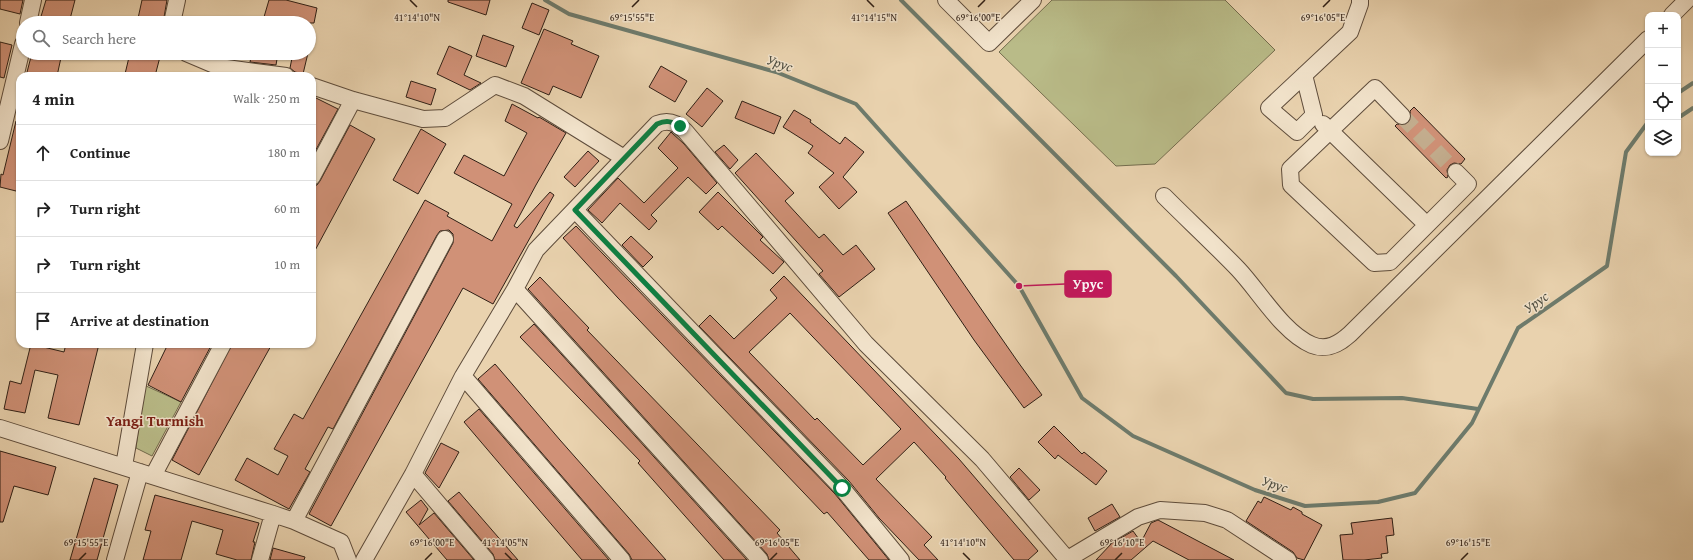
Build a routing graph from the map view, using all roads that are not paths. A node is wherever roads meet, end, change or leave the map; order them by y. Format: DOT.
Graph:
graph roads {
  1 [pos="33,0"];
  2 [pos="177,0"];
  3 [pos="946,0"];
  4 [pos="1033,0"];
  5 [pos="1360,0"];
  6 [pos="1687,0"];
  7 [pos="1675,12"];
  8 [pos="30,16"];
  9 [pos="174,16"];
  10 [pos="1645,42"];
  11 [pos="19,60"];
  12 [pos="198,60"];
  13 [pos="16,72"];
  14 [pos="218,72"];
  15 [pos="16,74"];
  16 [pos="1304,75"];
  17 [pos="316,87"];
  18 [pos="353,100"];
  19 [pos="1314,115"];
  20 [pos="1402,116"];
  21 [pos="1330,131"];
  22 [pos="0,141"];
  23 [pos="624,158"];
  24 [pos="316,169"];
  25 [pos="1456,172"];
  26 [pos="1164,196"];
  27 [pos="575,210"];
  28 [pos="1427,225"];
  29 [pos="444,239"];
  30 [pos="515,290"];
  31 [pos="144,348"];
  32 [pos="221,348"];
  33 [pos="463,376"];
  34 [pos="0,428"];
  35 [pos="124,466"];
  36 [pos="146,474"];
  37 [pos="413,474"];
  38 [pos="273,514"];
  39 [pos="294,521"];
  40 [pos="115,560"];
  41 [pos="260,560"];
  42 [pos="348,560"];
  43 [pos="364,560"];
  44 [pos="486,560"];
  45 [pos="622,560"];
  46 [pos="760,560"];
  47 [pos="901,560"];
  48 [pos="1066,560"];
  49 [pos="1288,560"];
  1 -- 8 [label="street"];
  2 -- 9 [label="street"];
  3 -- 4 [label="street"];
  5 -- 16 [label="street"];
  6 -- 7 [label="street"];
  10 -- 26 [label="street"];
  11 -- 13 [label="street"];
  12 -- 14 [label="street"];
  15 -- 22 [label="street"];
  16 -- 19 [label="street"];
  16 -- 19 [label="street"];
  17 -- 18 [label="street"];
  18 -- 23 [label="street"];
  18 -- 24 [label="street"];
  19 -- 21 [label="street"];
  20 -- 21 [label="street"];
  21 -- 28 [label="street"];
  21 -- 28 [label="street"];
  23 -- 27 [label="street"];
  23 -- 48 [label="street"];
  25 -- 28 [label="street"];
  27 -- 30 [label="street"];
  27 -- 47 [label="street"];
  29 -- 39 [label="street"];
  30 -- 33 [label="street"];
  30 -- 46 [label="street"];
  31 -- 35 [label="street"];
  32 -- 36 [label="street"];
  33 -- 37 [label="street"];
  33 -- 45 [label="street"];
  34 -- 35 [label="street"];
  35 -- 36 [label="street"];
  36 -- 38 [label="street"];
  36 -- 40 [label="street"];
  37 -- 43 [label="street"];
  37 -- 44 [label="street"];
  38 -- 39 [label="street"];
  38 -- 41 [label="street"];
  39 -- 42 [label="street"];
  48 -- 49 [label="street"];
}
